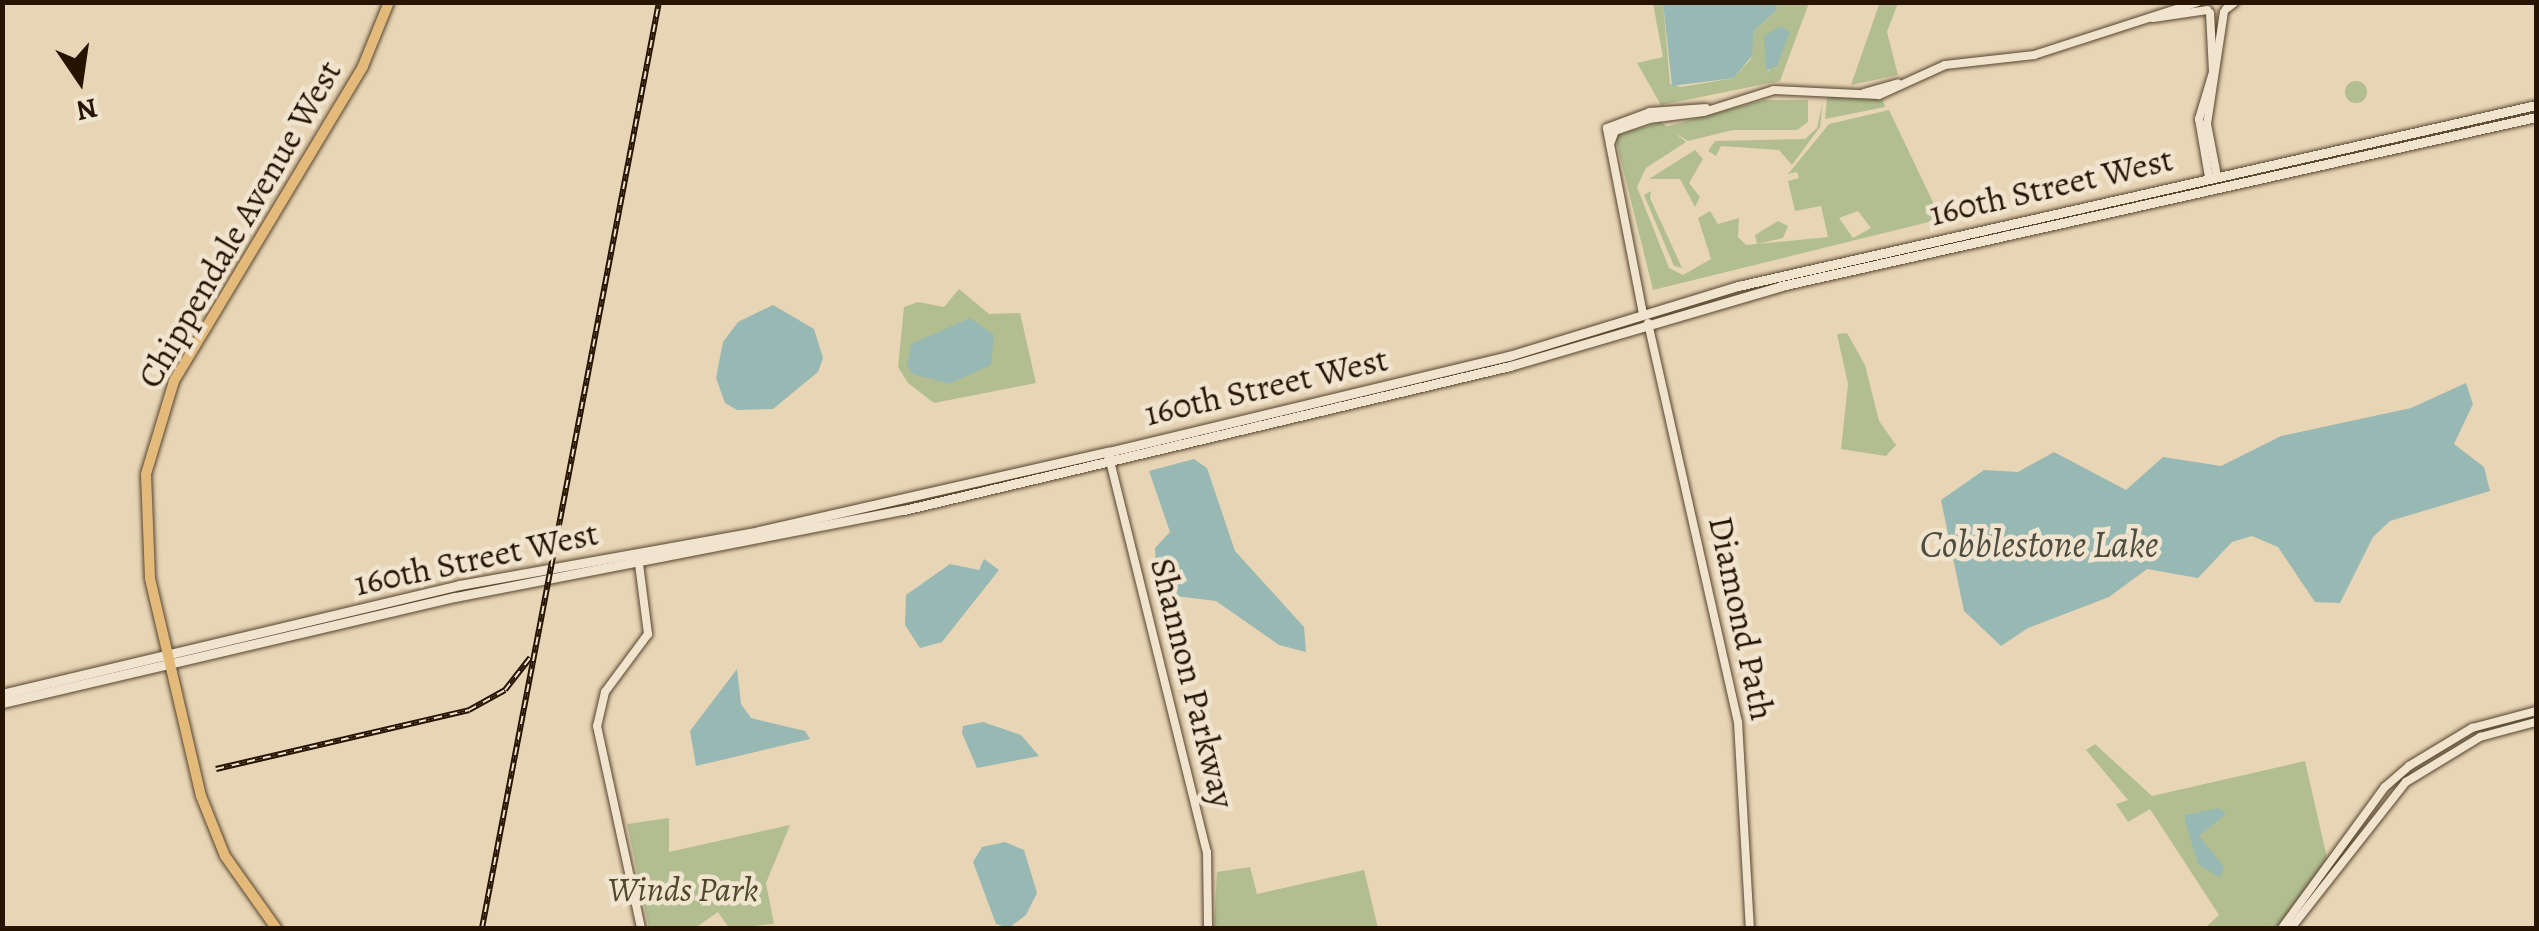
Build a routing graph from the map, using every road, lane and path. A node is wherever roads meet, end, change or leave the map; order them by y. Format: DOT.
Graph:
graph roads {
  1 [pos="389,2"];
  2 [pos="2228,6"];
  3 [pos="2205,7"];
  4 [pos="2536,105"];
  5 [pos="2536,117"];
  6 [pos="2450,127"];
  7 [pos="2214,176"];
  8 [pos="1645,318"];
  9 [pos="1509,356"];
  10 [pos="1438,384"];
  11 [pos="1109,457"];
  12 [pos="639,558"];
  13 [pos="169,659"];
  14 [pos="2,694"];
  15 [pos="2,703"];
  16 [pos="2536,711"];
  17 [pos="2536,722"];
  18 [pos="276,928"];
  19 [pos="641,928"];
  20 [pos="1208,928"];
  21 [pos="1750,928"];
  22 [pos="2282,928"];
  23 [pos="2291,928"];
  1 -- 13 [label="main road, Chippendale Avenue West"];
  2 -- 3 [label="street"];
  2 -- 7 [label="street"];
  3 -- 7 [label="street"];
  3 -- 8 [label="street, Diamond Path"];
  4 -- 6 [label="main road, 160th Street West"];
  5 -- 6 [label="main road, 160th Street West"];
  6 -- 7 [label="main road, 160th Street West"];
  6 -- 8 [label="main road, 160th Street West"];
  7 -- 8 [label="main road, 160th Street West"];
  8 -- 9 [label="main road, 160th Street West"];
  8 -- 10 [label="main road, 160th Street West"];
  8 -- 21 [label="street, Diamond Path"];
  9 -- 10 [label="main road"];
  9 -- 11 [label="main road, 160th Street West"];
  10 -- 11 [label="main road, 160th Street West"];
  11 -- 12 [label="main road, 160th Street West"];
  11 -- 20 [label="street, Shannon Parkway"];
  12 -- 13 [label="main road, 160th Street West"];
  12 -- 19 [label="street"];
  13 -- 14 [label="main road, 160th Street West"];
  13 -- 15 [label="main road, 160th Street West"];
  13 -- 18 [label="main road, Chippendale Avenue West"];
  16 -- 22 [label="street"];
  17 -- 23 [label="street"];
}
